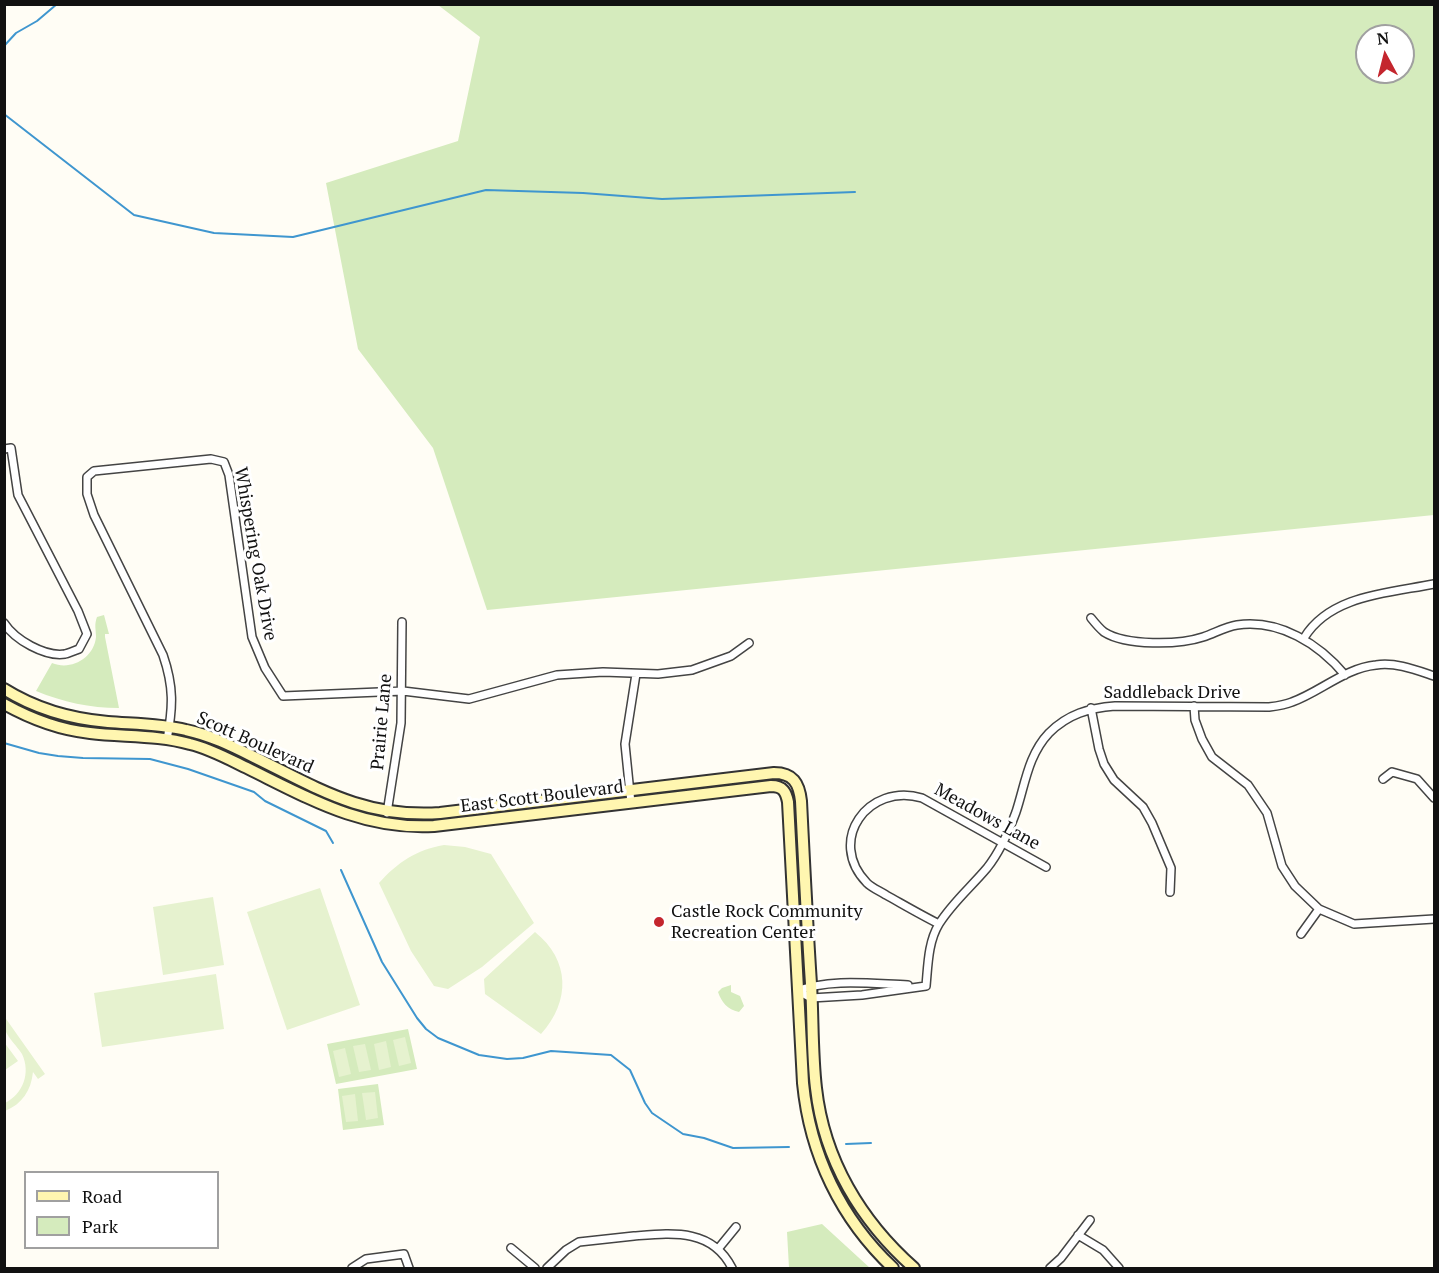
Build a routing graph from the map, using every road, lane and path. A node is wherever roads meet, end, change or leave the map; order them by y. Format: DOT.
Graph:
graph roads {
  1 [pos="4,449"];
  2 [pos="1434,584"];
  3 [pos="1091,618"];
  4 [pos="402,622"];
  5 [pos="4,623"];
  6 [pos="1304,638"];
  7 [pos="749,643"];
  8 [pos="636,674"];
  9 [pos="1345,675"];
  10 [pos="1434,676"];
  11 [pos="4,689"];
  12 [pos="403,691"];
  13 [pos="4,704"];
  14 [pos="1194,706"];
  15 [pos="1091,708"];
  16 [pos="169,727"];
  17 [pos="167,740"];
  18 [pos="1383,779"];
  19 [pos="630,789"];
  20 [pos="308,798"];
  21 [pos="1434,798"];
  22 [pos="631,803"];
  23 [pos="387,812"];
  24 [pos="385,825"];
  25 [pos="1002,843"];
  26 [pos="1046,867"];
  27 [pos="1170,892"];
  28 [pos="1319,909"];
  29 [pos="1434,919"];
  30 [pos="939,924"];
  31 [pos="1301,934"];
  32 [pos="811,986"];
  33 [pos="926,986"];
  34 [pos="798,992"];
  35 [pos="811,998"];
  36 [pos="1090,1220"];
  37 [pos="736,1227"];
  38 [pos="1078,1235"];
  39 [pos="511,1248"];
  40 [pos="718,1249"];
  41 [pos="1061,1258"];
  42 [pos="352,1269"];
  43 [pos="409,1269"];
  44 [pos="535,1269"];
  45 [pos="547,1269"];
  46 [pos="732,1269"];
  47 [pos="893,1269"];
  48 [pos="914,1269"];
  49 [pos="1050,1269"];
  50 [pos="1056,1269"];
  51 [pos="1119,1269"];
  1 -- 5 [label="street"];
  2 -- 6 [label="street"];
  3 -- 6 [label="street"];
  4 -- 12 [label="street, Prairie Lane"];
  6 -- 9 [label="street"];
  7 -- 8 [label="street, Whispering Oak Drive"];
  8 -- 12 [label="street, Whispering Oak Drive"];
  8 -- 19 [label="street"];
  9 -- 10 [label="street, Saddleback Drive"];
  9 -- 14 [label="street, Saddleback Drive"];
  11 -- 16 [label="street, Scott Boulevard"];
  12 -- 16 [label="street, Whispering Oak Drive"];
  12 -- 23 [label="street, Prairie Lane"];
  13 -- 17 [label="street, Scott Boulevard"];
  14 -- 15 [label="street, Saddleback Drive"];
  14 -- 28 [label="street"];
  15 -- 25 [label="street, Saddleback Drive"];
  15 -- 27 [label="street"];
  16 -- 17 [label="street, Whispering Oak Drive"];
  16 -- 23 [label="street, Scott Boulevard"];
  17 -- 20 [label="street, Scott Boulevard"];
  18 -- 21 [label="street"];
  19 -- 22 [label="street"];
  19 -- 23 [label="street, East Scott Boulevard"];
  19 -- 32 [label="street, East Scott Boulevard"];
  20 -- 24 [label="street, East Scott Boulevard"];
  22 -- 24 [label="street, East Scott Boulevard"];
  22 -- 34 [label="street, East Scott Boulevard"];
  23 -- 24 [label="street, Prairie Lane"];
  25 -- 26 [label="street, Meadows Lane"];
  25 -- 30 [label="street, Saddleback Drive"];
  25 -- 30 [label="street, Meadows Lane"];
  28 -- 29 [label="street"];
  28 -- 31 [label="street"];
  30 -- 33 [label="street, Saddleback Drive"];
  32 -- 33 [label="street"];
  32 -- 34 [label="street"];
  32 -- 35 [label="street"];
  33 -- 35 [label="street"];
  34 -- 35 [label="street"];
  34 -- 47 [label="street"];
  35 -- 48 [label="street"];
  36 -- 38 [label="street"];
  37 -- 40 [label="street"];
  38 -- 41 [label="street"];
  38 -- 51 [label="street"];
  39 -- 44 [label="street"];
  40 -- 45 [label="street"];
  40 -- 46 [label="street"];
  41 -- 49 [label="street"];
  41 -- 50 [label="street"];
  42 -- 43 [label="street"];
}
